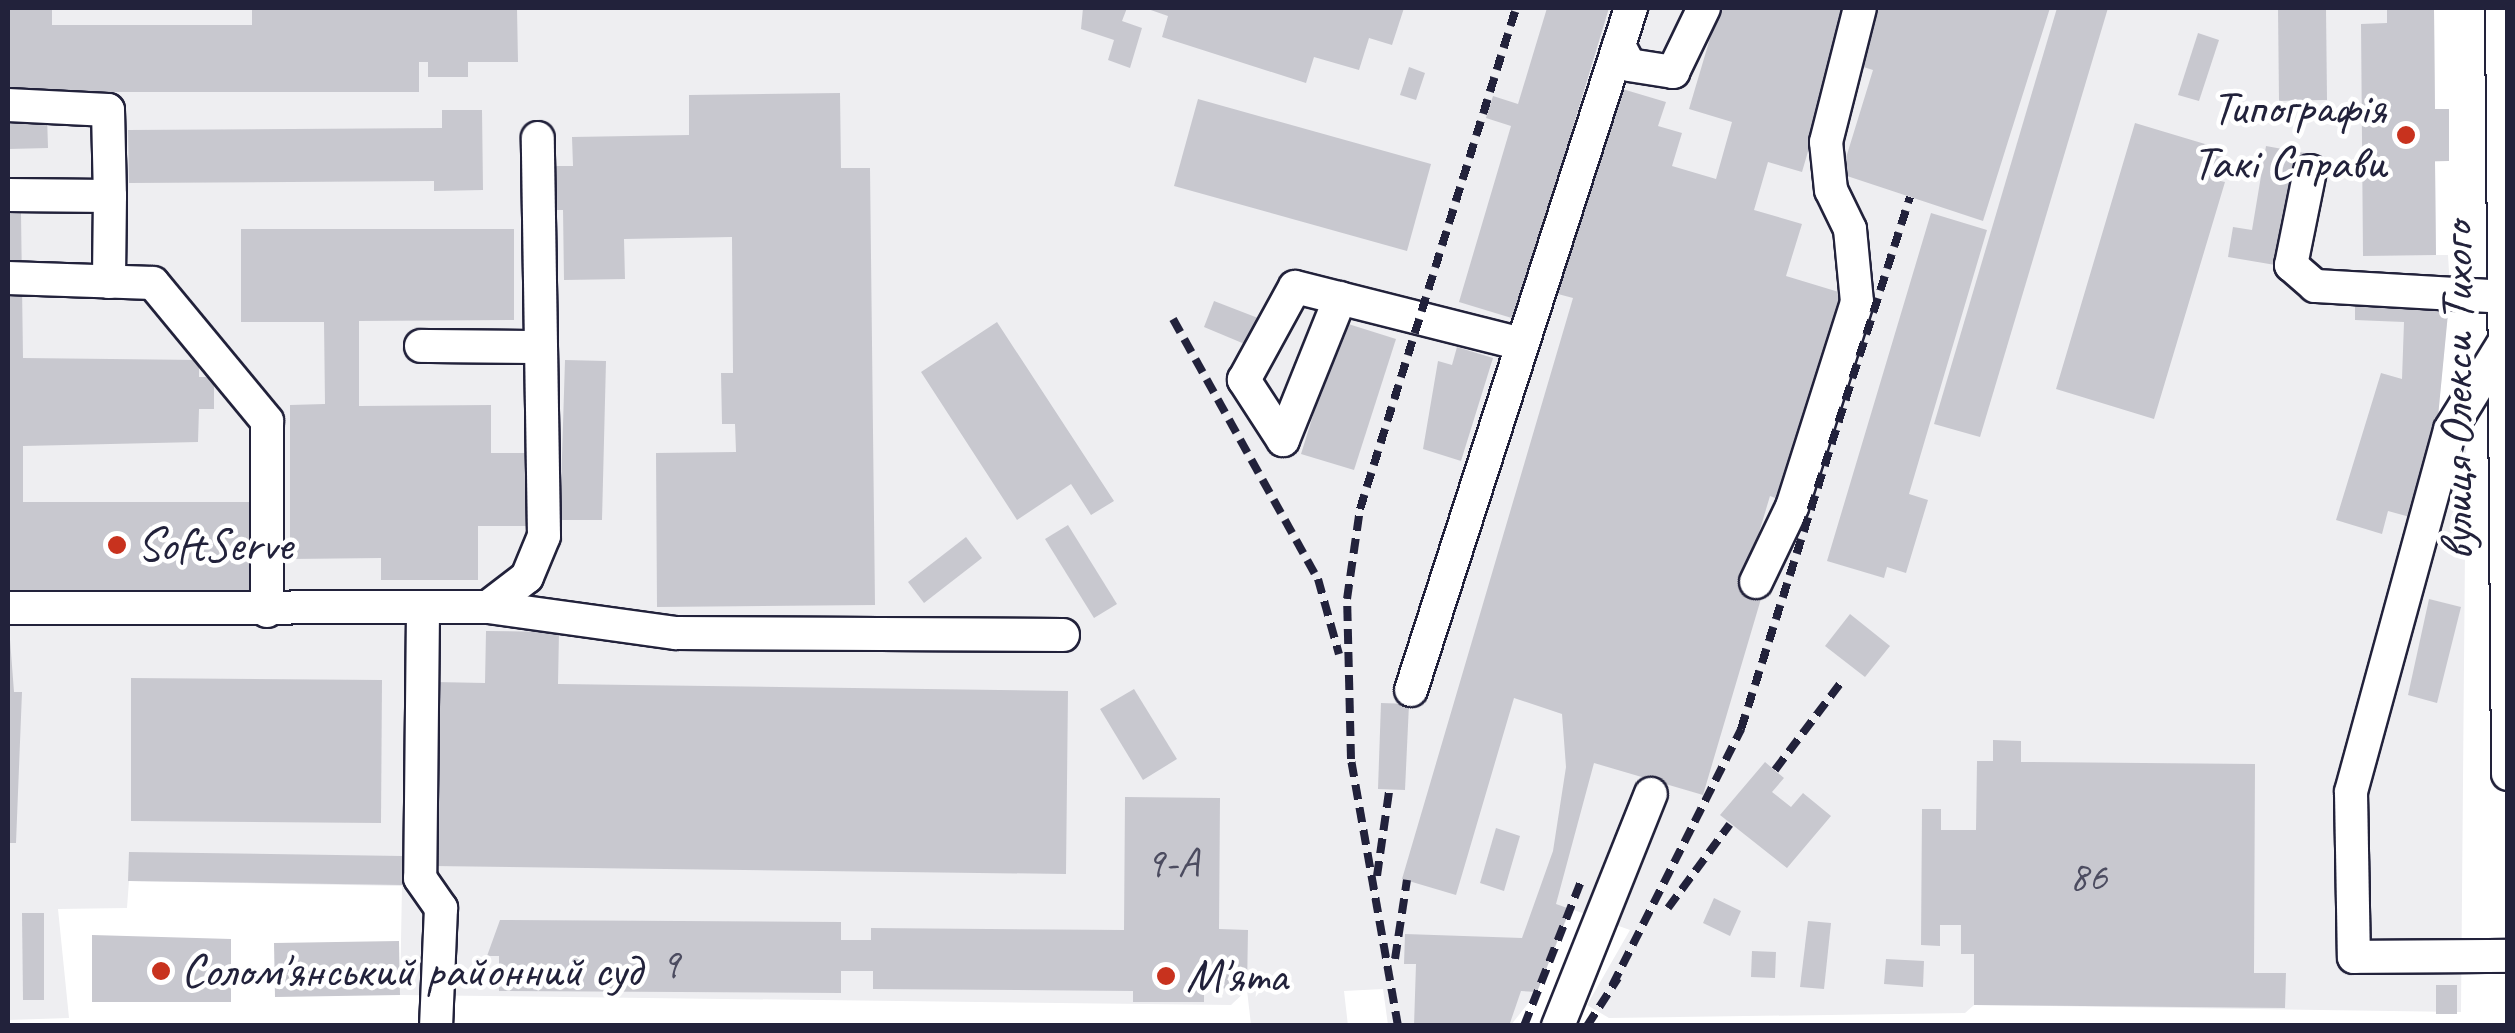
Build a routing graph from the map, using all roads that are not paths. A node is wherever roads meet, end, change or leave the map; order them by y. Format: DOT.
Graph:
graph roads {
  1 [pos="1630,8"];
  2 [pos="1704,8"];
  3 [pos="1860,8"];
  4 [pos="2502,8"];
  5 [pos="1619,44"];
  6 [pos="8,105"];
  7 [pos="538,138"];
  8 [pos="2310,171"];
  9 [pos="8,195"];
  10 [pos="110,196"];
  11 [pos="8,278"];
  12 [pos="109,282"];
  13 [pos="2504,297"];
  14 [pos="1340,298"];
  15 [pos="2506,336"];
  16 [pos="1522,344"];
  17 [pos="420,346"];
  18 [pos="541,347"];
  19 [pos="2506,440"];
  20 [pos="2507,562"];
  21 [pos="1756,582"];
  22 [pos="8,608"];
  23 [pos="488,608"];
  24 [pos="267,611"];
  25 [pos="423,612"];
  26 [pos="1063,635"];
  27 [pos="1411,690"];
  28 [pos="2508,774"];
  29 [pos="1650,794"];
  30 [pos="2508,956"];
  31 [pos="436,1026"];
  32 [pos="1558,1026"];
  1 -- 5 [label="street"];
  2 -- 5 [label="street"];
  3 -- 21 [label="street"];
  4 -- 13 [label="street, вулиця Олекси Тихого"];
  5 -- 16 [label="street"];
  6 -- 10 [label="street"];
  7 -- 18 [label="street"];
  8 -- 13 [label="street"];
  9 -- 10 [label="street"];
  10 -- 12 [label="street"];
  11 -- 12 [label="street"];
  12 -- 24 [label="street"];
  13 -- 15 [label="street, вулиця Олекси Тихого"];
  14 -- 16 [label="street"];
  15 -- 19 [label="street, вулиця Олекси Тихого"];
  15 -- 30 [label="street"];
  16 -- 27 [label="street"];
  17 -- 18 [label="street"];
  18 -- 23 [label="street"];
  19 -- 20 [label="street, вулиця Олекси Тихого"];
  20 -- 28 [label="street, вулиця Олекси Тихого"];
  22 -- 24 [label="street"];
  23 -- 25 [label="street"];
  23 -- 26 [label="street"];
  24 -- 25 [label="street"];
  25 -- 31 [label="street"];
  29 -- 32 [label="street"];
}
